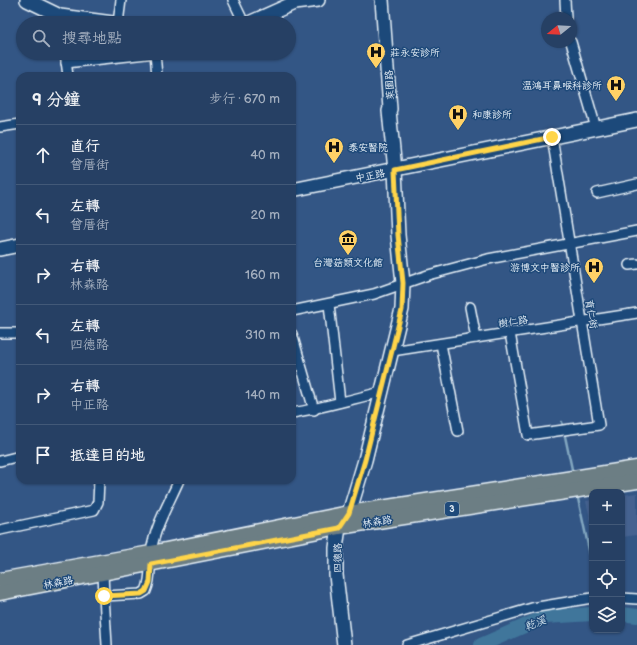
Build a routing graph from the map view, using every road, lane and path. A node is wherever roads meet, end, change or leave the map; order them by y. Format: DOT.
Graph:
graph roads {
  1 [pos="27,0"];
  2 [pos="121,0"];
  3 [pos="233,0"];
  4 [pos="318,0"];
  5 [pos="382,0"];
  6 [pos="565,0"];
  7 [pos="566,12"];
  8 [pos="53,16"];
  9 [pos="119,16"];
  10 [pos="241,16"];
  11 [pos="265,16"];
  12 [pos="573,48"];
  13 [pos="65,60"];
  14 [pos="93,60"];
  15 [pos="156,60"];
  16 [pos="66,63"];
  17 [pos="67,72"];
  18 [pos="157,72"];
  19 [pos="637,120"];
  20 [pos="16,125"];
  21 [pos="0,127"];
  22 [pos="596,128"];
  23 [pos="552,137"];
  24 [pos="395,170"];
  25 [pos="637,184"];
  26 [pos="296,189"];
  27 [pos="597,193"];
  28 [pos="637,231"];
  29 [pos="569,245"];
  30 [pos="16,247"];
  31 [pos="0,249"];
  32 [pos="403,283"];
  33 [pos="329,304"];
  34 [pos="470,307"];
  35 [pos="296,310"];
  36 [pos="637,313"];
  37 [pos="582,322"];
  38 [pos="0,333"];
  39 [pos="16,333"];
  40 [pos="510,333"];
  41 [pos="476,338"];
  42 [pos="441,344"];
  43 [pos="296,348"];
  44 [pos="392,351"];
  45 [pos="382,392"];
  46 [pos="340,402"];
  47 [pos="314,410"];
  48 [pos="296,412"];
  49 [pos="458,431"];
  50 [pos="16,457"];
  51 [pos="0,461"];
  52 [pos="637,468"];
  53 [pos="637,480"];
  54 [pos="583,482"];
  55 [pos="99,484"];
  56 [pos="177,484"];
  57 [pos="564,485"];
  58 [pos="349,513"];
  59 [pos="339,528"];
  60 [pos="0,530"];
  61 [pos="151,558"];
  62 [pos="103,573"];
  63 [pos="0,580"];
  64 [pos="0,593"];
  65 [pos="104,596"];
  66 [pos="588,598"];
  67 [pos="625,598"];
  68 [pos="637,599"];
  69 [pos="107,645"];
  70 [pos="344,645"];
  71 [pos="407,645"];
  1 -- 8 [label="street"];
  2 -- 9 [label="street"];
  3 -- 10 [label="street"];
  4 -- 11 [label="street"];
  5 -- 24 [label="street, 萊園路"];
  6 -- 7 [label="street"];
  12 -- 22 [label="street"];
  13 -- 16 [label="street"];
  14 -- 16 [label="street"];
  15 -- 18 [label="street"];
  16 -- 17 [label="street"];
  19 -- 22 [label="street, 中正路"];
  20 -- 21 [label="street"];
  22 -- 23 [label="street, 中正路"];
  23 -- 24 [label="street, 中正路"];
  23 -- 29 [label="street, 育仁街"];
  24 -- 26 [label="street, 中正路"];
  24 -- 32 [label="street, 四德路"];
  25 -- 27 [label="street"];
  28 -- 29 [label="street"];
  29 -- 32 [label="street"];
  29 -- 37 [label="street, 育仁街"];
  30 -- 31 [label="street"];
  32 -- 33 [label="street"];
  32 -- 44 [label="street, 四德路"];
  33 -- 35 [label="street"];
  33 -- 46 [label="street"];
  34 -- 41 [label="street"];
  36 -- 37 [label="street, 樹仁路"];
  37 -- 40 [label="street, 樹仁路"];
  37 -- 40 [label="street, 育仁街"];
  38 -- 39 [label="street"];
  40 -- 41 [label="street, 樹仁路"];
  41 -- 42 [label="street, 樹仁路"];
  42 -- 44 [label="street, 樹仁路"];
  42 -- 49 [label="street"];
  43 -- 47 [label="street"];
  44 -- 45 [label="street, 四德路"];
  45 -- 46 [label="street"];
  45 -- 58 [label="street, 四德路"];
  46 -- 47 [label="street"];
  47 -- 48 [label="street"];
  50 -- 51 [label="street"];
  52 -- 54 [label="main road, 3"];
  53 -- 54 [label="main road, 3"];
  54 -- 57 [label="main road, 3"];
  55 -- 60 [label="street"];
  56 -- 61 [label="street"];
  57 -- 58 [label="main road, 林森路 / 3"];
  57 -- 59 [label="main road, 林森路 / 3"];
  58 -- 59 [label="street, 四德路"];
  58 -- 61 [label="main road, 林森路 / 3"];
  59 -- 61 [label="main road, 林森路 / 3"];
  59 -- 70 [label="street, 四德路"];
  61 -- 62 [label="main road, 林森路 / 3"];
  61 -- 63 [label="main road, 林森路 / 3"];
  61 -- 65 [label="street"];
  62 -- 64 [label="main road, 林森路 / 3"];
  62 -- 65 [label="street"];
  65 -- 69 [label="street"];
  66 -- 71 [label="street"];
  67 -- 68 [label="street"];
}
